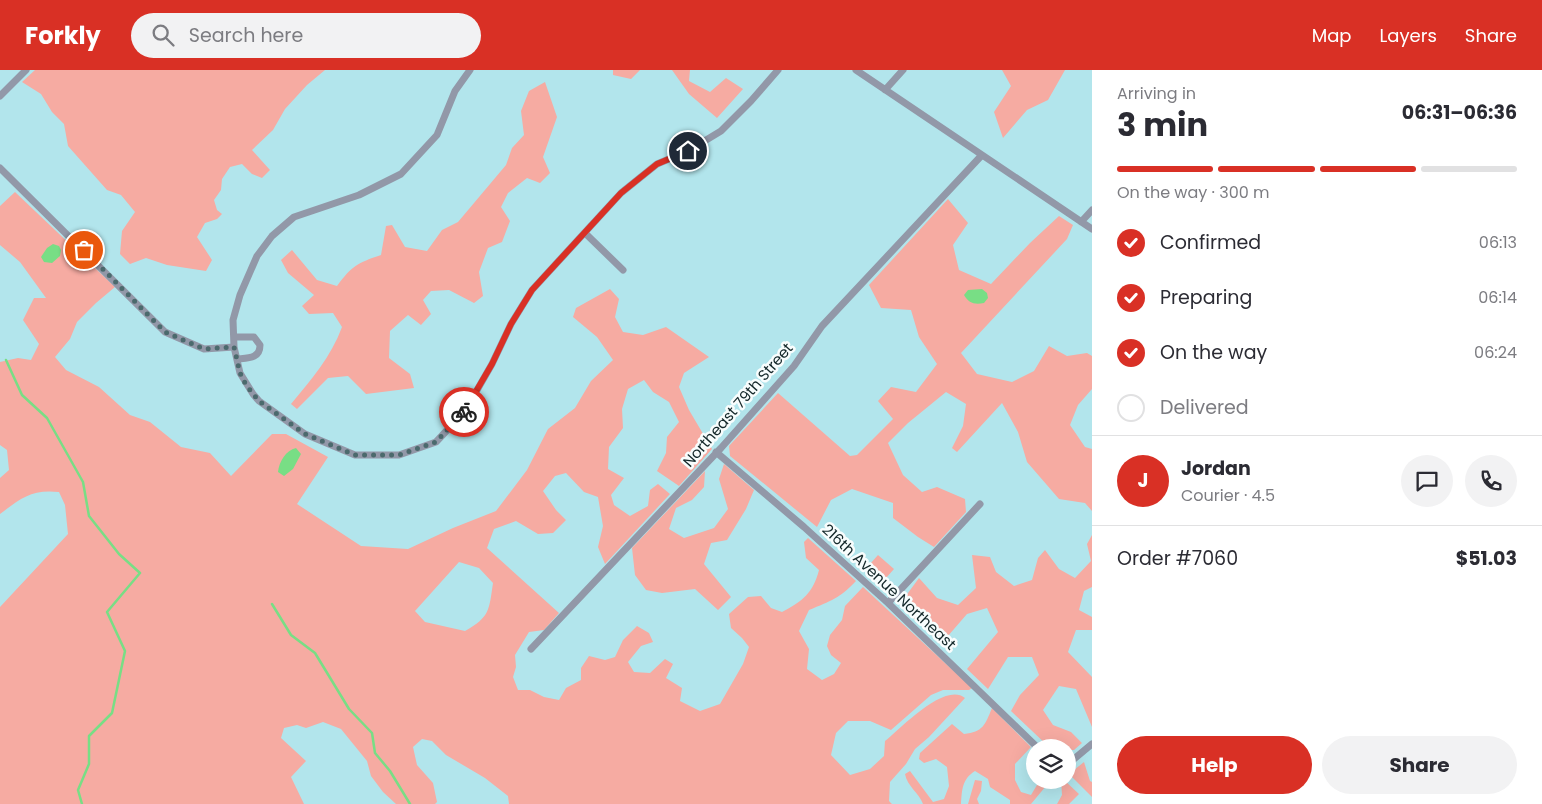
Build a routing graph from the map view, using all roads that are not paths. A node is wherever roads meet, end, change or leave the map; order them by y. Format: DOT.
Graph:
graph roads {
  1 [pos="26,70"];
  2 [pos="470,70"];
  3 [pos="778,70"];
  4 [pos="856,70"];
  5 [pos="903,70"];
  6 [pos="885,90"];
  7 [pos="0,96"];
  8 [pos="982,155"];
  9 [pos="0,168"];
  10 [pos="1092,210"];
  11 [pos="1081,222"];
  12 [pos="1092,229"];
  13 [pos="585,233"];
  14 [pos="623,270"];
  15 [pos="234,337"];
  16 [pos="234,347"];
  17 [pos="237,359"];
  18 [pos="716,452"];
  19 [pos="980,504"];
  20 [pos="888,603"];
  21 [pos="531,649"];
  22 [pos="1029,739"];
  23 [pos="1092,744"];
  24 [pos="1076,757"];
  1 -- 7 [label="street"];
  2 -- 15 [label="street"];
  3 -- 13 [label="street"];
  4 -- 6 [label="street"];
  5 -- 6 [label="street"];
  6 -- 8 [label="street"];
  8 -- 11 [label="street"];
  8 -- 18 [label="street, Northeast 79th Street"];
  9 -- 16 [label="street"];
  10 -- 11 [label="street"];
  11 -- 12 [label="street"];
  13 -- 14 [label="street"];
  13 -- 17 [label="street"];
  15 -- 16 [label="street"];
  15 -- 17 [label="street"];
  16 -- 17 [label="street"];
  18 -- 20 [label="street, 216th Avenue Northeast"];
  18 -- 21 [label="street, Northeast 79th Street"];
  19 -- 20 [label="street"];
  20 -- 22 [label="street, 216th Avenue Northeast"];
  23 -- 24 [label="street"];
}
